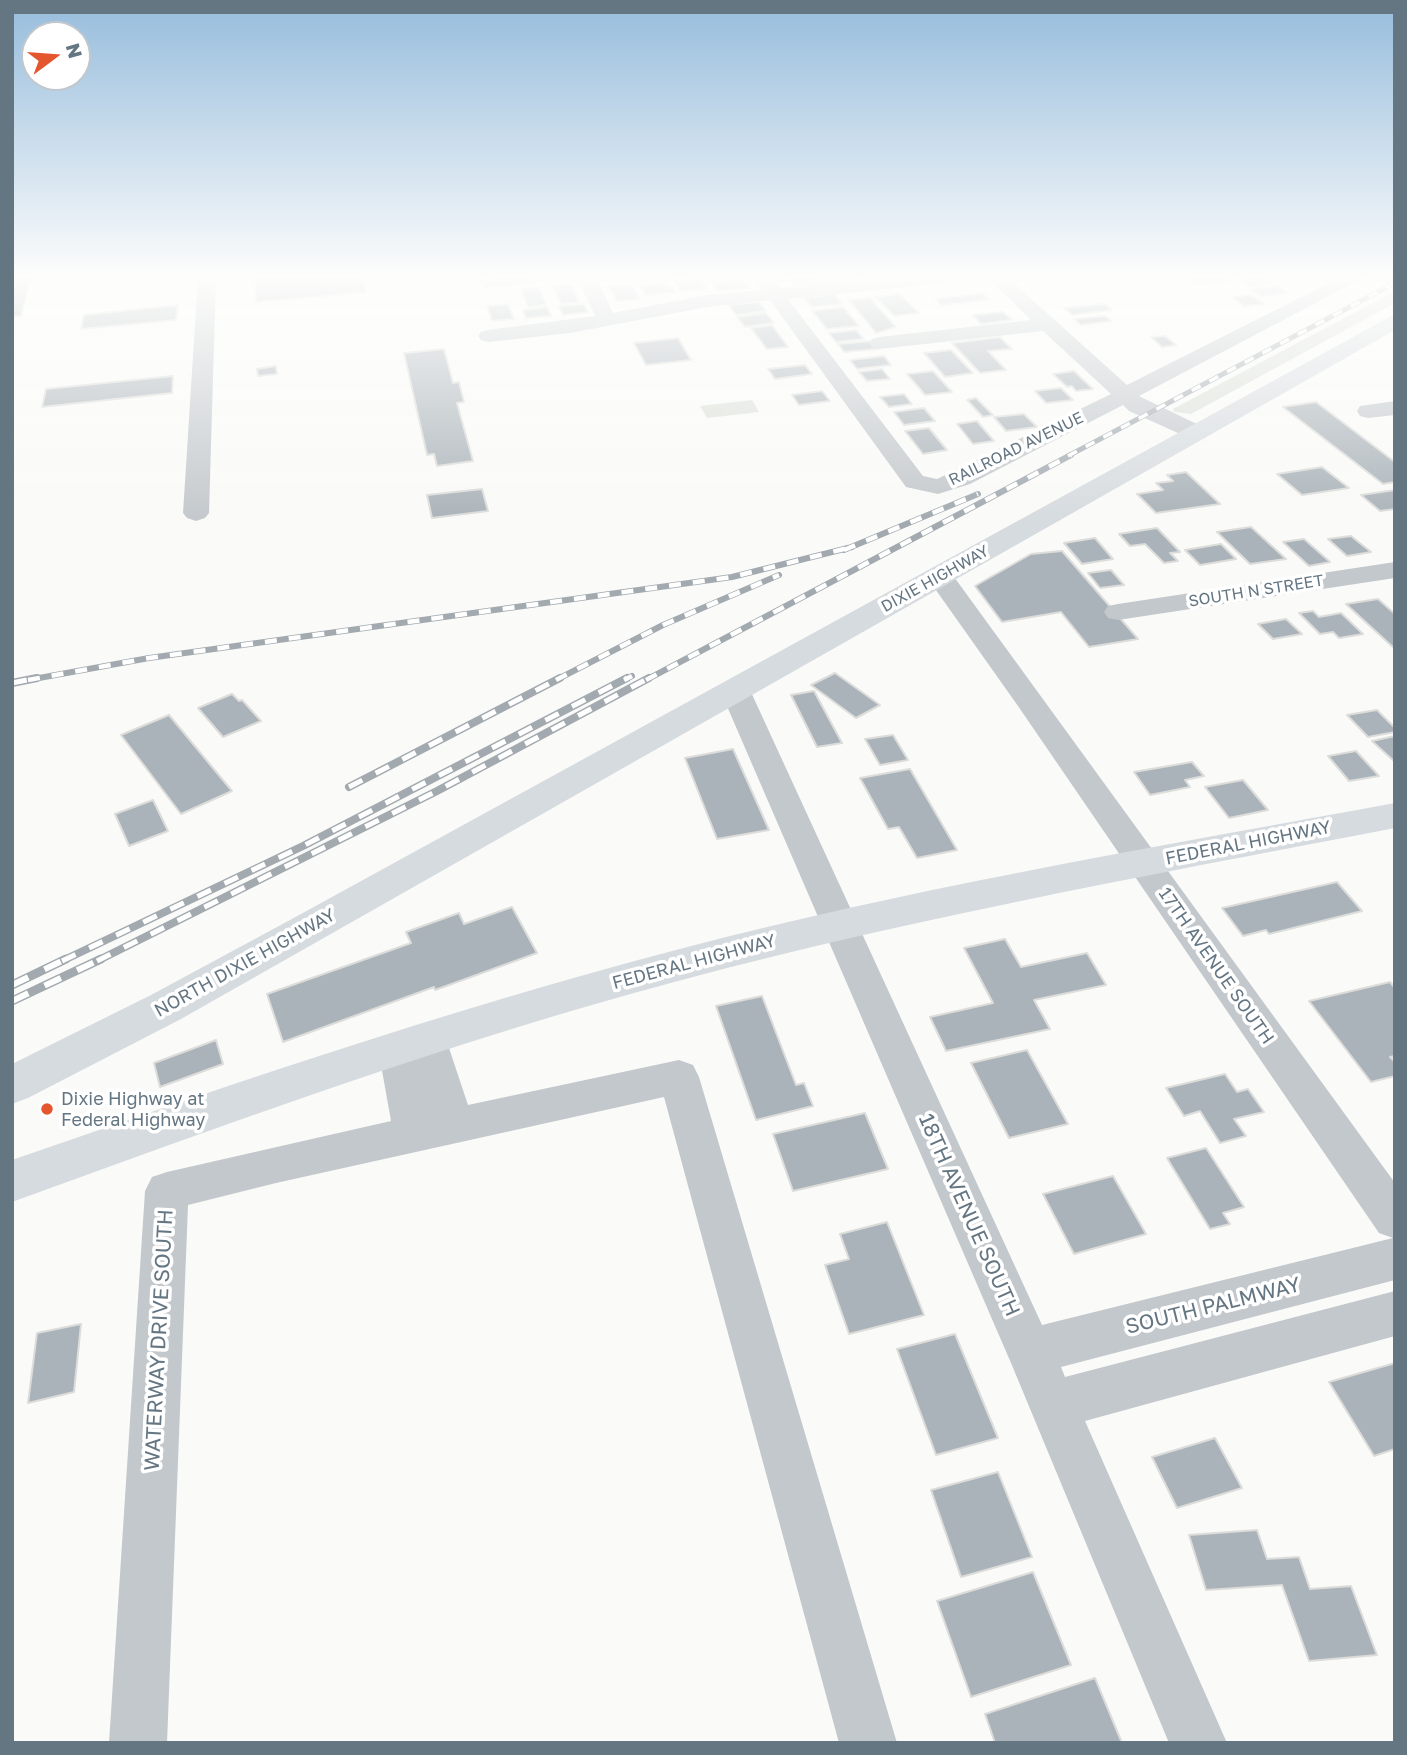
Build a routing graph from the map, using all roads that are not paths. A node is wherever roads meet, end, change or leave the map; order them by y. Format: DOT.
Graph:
graph roads {
  1 [pos="203,359"];
  2 [pos="823,359"];
  3 [pos="1085,359"];
  4 [pos="1196,359"];
  5 [pos="1328,359"];
  6 [pos="1125,395"];
  7 [pos="1395,408"];
  8 [pos="1368,411"];
  9 [pos="1197,433"];
  10 [pos="196,513"];
  11 [pos="1395,570"];
  12 [pos="939,576"];
  13 [pos="1118,612"];
  14 [pos="735,690"];
  15 [pos="1395,815"];
  16 [pos="475,836"];
  17 [pos="1144,864"];
  18 [pos="840,925"];
  19 [pos="413,1043"];
  20 [pos="12,1085"];
  21 [pos="433,1130"];
  22 [pos="12,1181"];
  23 [pos="1395,1219"];
  24 [pos="1395,1259"];
  25 [pos="1395,1313"];
  26 [pos="1030,1352"];
  27 [pos="1053,1405"];
  28 [pos="138,1743"];
  29 [pos="868,1743"];
  30 [pos="1198,1743"];
  1 -- 10 [label="street"];
  2 -- 6 [label="street, RAILROAD AVENUE"];
  3 -- 6 [label="street"];
  4 -- 6 [label="street, RAILROAD AVENUE"];
  5 -- 9 [label="main road, DIXIE HIGHWAY"];
  6 -- 9 [label="street"];
  7 -- 8 [label="street"];
  9 -- 12 [label="main road, DIXIE HIGHWAY"];
  11 -- 13 [label="street, SOUTH N STREET"];
  12 -- 14 [label="main road, DIXIE HIGHWAY"];
  12 -- 17 [label="street, 17TH AVENUE SOUTH"];
  14 -- 16 [label="main road, DIXIE HIGHWAY"];
  14 -- 18 [label="street, 18TH AVENUE SOUTH"];
  15 -- 17 [label="main road, FEDERAL HIGHWAY"];
  16 -- 20 [label="main road, NORTH DIXIE HIGHWAY"];
  17 -- 18 [label="main road, FEDERAL HIGHWAY"];
  17 -- 23 [label="street, 17TH AVENUE SOUTH"];
  18 -- 19 [label="main road, FEDERAL HIGHWAY"];
  18 -- 26 [label="street, 18TH AVENUE SOUTH"];
  19 -- 21 [label="street"];
  19 -- 22 [label="main road, FEDERAL HIGHWAY"];
  21 -- 28 [label="street, WATERWAY DRIVE SOUTH"];
  21 -- 29 [label="street"];
  24 -- 26 [label="street, SOUTH PALMWAY"];
  25 -- 27 [label="street"];
  26 -- 27 [label="street, 18TH AVENUE SOUTH"];
  27 -- 30 [label="street, 18TH AVENUE SOUTH"];
}
